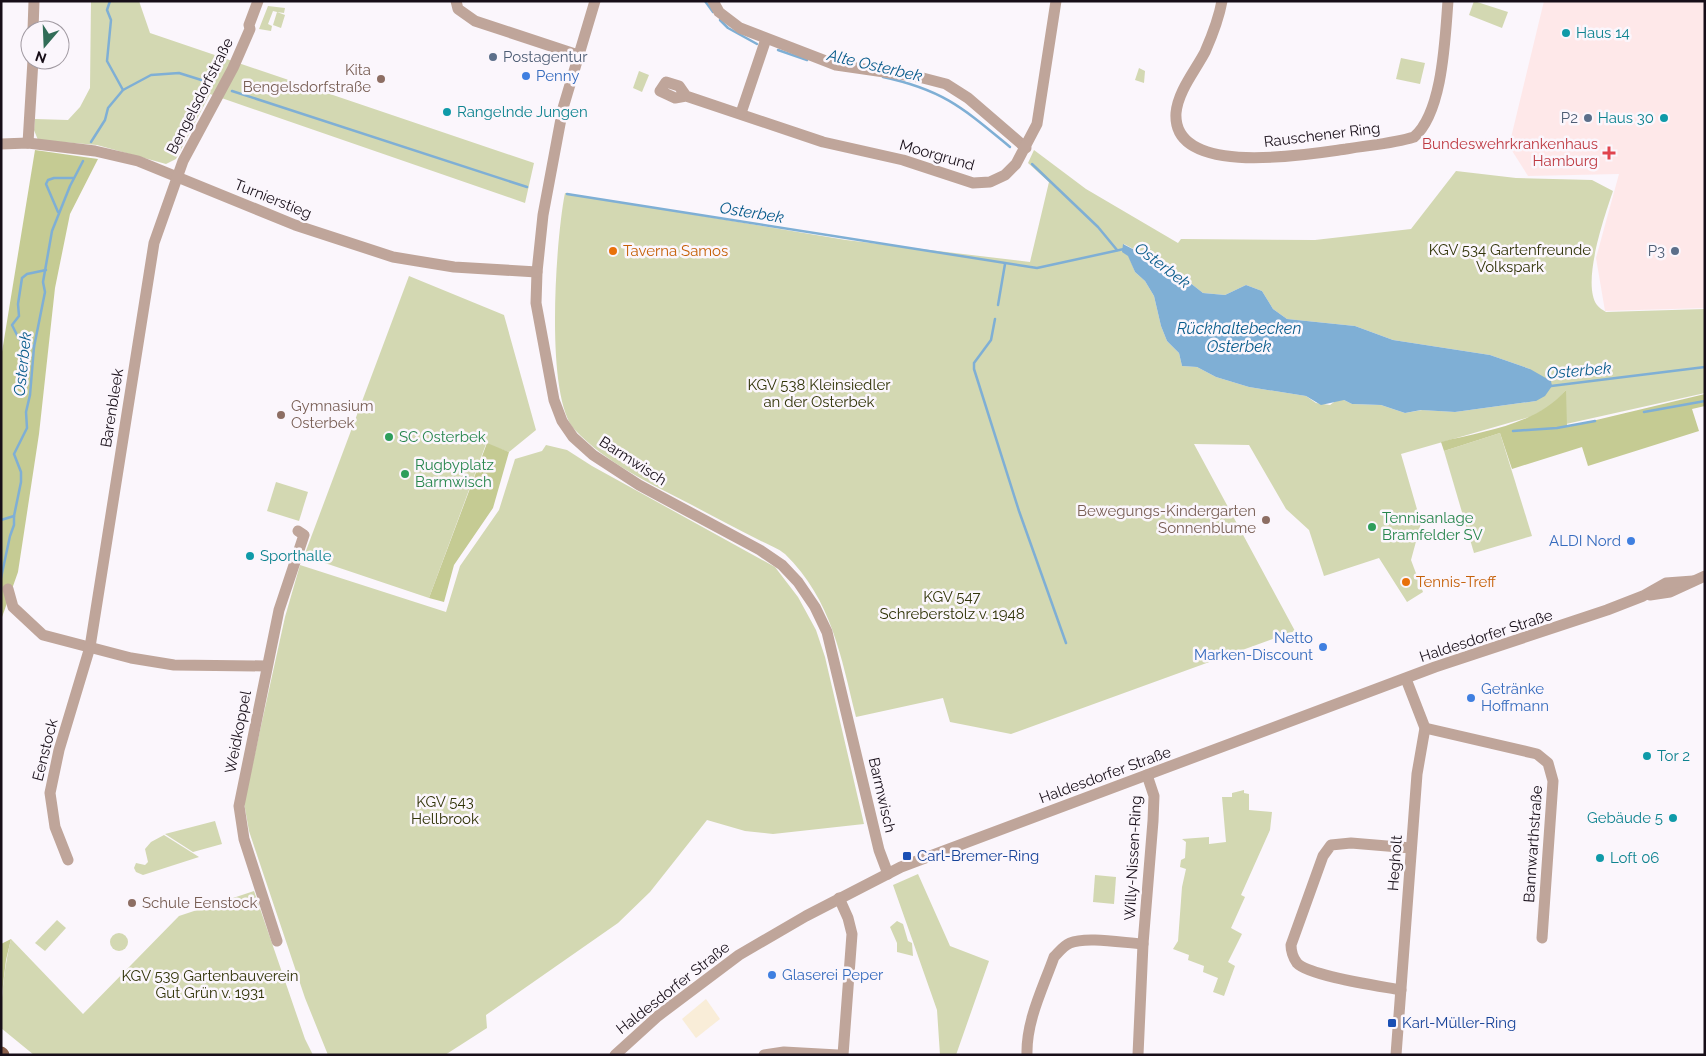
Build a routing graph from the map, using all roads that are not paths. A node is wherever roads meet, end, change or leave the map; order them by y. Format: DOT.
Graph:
graph roads {
  1 [pos="34,1"];
  2 [pos="258,1"];
  3 [pos="456,1"];
  4 [pos="595,1"];
  5 [pos="713,1"];
  6 [pos="1056,1"];
  7 [pos="1222,1"];
  8 [pos="1448,1"];
  9 [pos="34,20"];
  10 [pos="766,39"];
  11 [pos="578,55"];
  12 [pos="32,70"];
  13 [pos="686,96"];
  14 [pos="741,113"];
  15 [pos="1,144"];
  16 [pos="28,144"];
  17 [pos="1026,148"];
  18 [pos="177,176"];
  19 [pos="536,272"];
  20 [pos="298,531"];
  21 [pos="1705,576"];
  22 [pos="8,589"];
  23 [pos="90,647"];
  24 [pos="266,666"];
  25 [pos="1406,679"];
  26 [pos="1425,728"];
  27 [pos="1147,775"];
  28 [pos="1411,848"];
  29 [pos="68,860"];
  30 [pos="888,874"];
  31 [pos="839,898"];
  32 [pos="1542,938"];
  33 [pos="277,941"];
  34 [pos="1143,944"];
  35 [pos="1401,990"];
  36 [pos="615,1055"];
  37 [pos="764,1055"];
  38 [pos="838,1055"];
  39 [pos="843,1055"];
  40 [pos="1027,1055"];
  41 [pos="1138,1055"];
  42 [pos="1396,1055"];
  1 -- 9 [label="street"];
  2 -- 18 [label="street, Bengelsdorfstraße"];
  3 -- 11 [label="street"];
  4 -- 11 [label="street, Barmwisch"];
  5 -- 10 [label="street"];
  6 -- 17 [label="street, Moorgrund"];
  7 -- 8 [label="street, Rauschener Ring"];
  10 -- 14 [label="street"];
  10 -- 17 [label="street"];
  11 -- 19 [label="street, Barmwisch"];
  12 -- 16 [label="street"];
  13 -- 14 [label="street, Moorgrund"];
  14 -- 17 [label="street, Moorgrund"];
  15 -- 16 [label="street, Turnierstieg"];
  16 -- 18 [label="street, Turnierstieg"];
  18 -- 19 [label="street, Turnierstieg"];
  18 -- 23 [label="street, Barenbleek"];
  19 -- 30 [label="street, Barmwisch"];
  20 -- 24 [label="street, Weidkoppel"];
  21 -- 25 [label="street, Haldesdorfer Straße"];
  22 -- 23 [label="street"];
  23 -- 24 [label="street"];
  23 -- 29 [label="street, Eenstock"];
  24 -- 33 [label="street, Weidkoppel"];
  25 -- 26 [label="street"];
  25 -- 27 [label="street, Haldesdorfer Straße"];
  26 -- 28 [label="street, Hegholt"];
  26 -- 32 [label="street, Bannwarthstraße"];
  27 -- 30 [label="street, Haldesdorfer Straße"];
  27 -- 34 [label="street, Willy-Nissen-Ring"];
  28 -- 35 [label="street, Hegholt"];
  28 -- 35 [label="street"];
  30 -- 31 [label="street, Haldesdorfer Straße"];
  31 -- 36 [label="street, Haldesdorfer Straße"];
  31 -- 39 [label="street"];
  34 -- 40 [label="street"];
  34 -- 41 [label="street, Willy-Nissen-Ring"];
  35 -- 42 [label="street, Hegholt"];
  37 -- 38 [label="street"];
}
